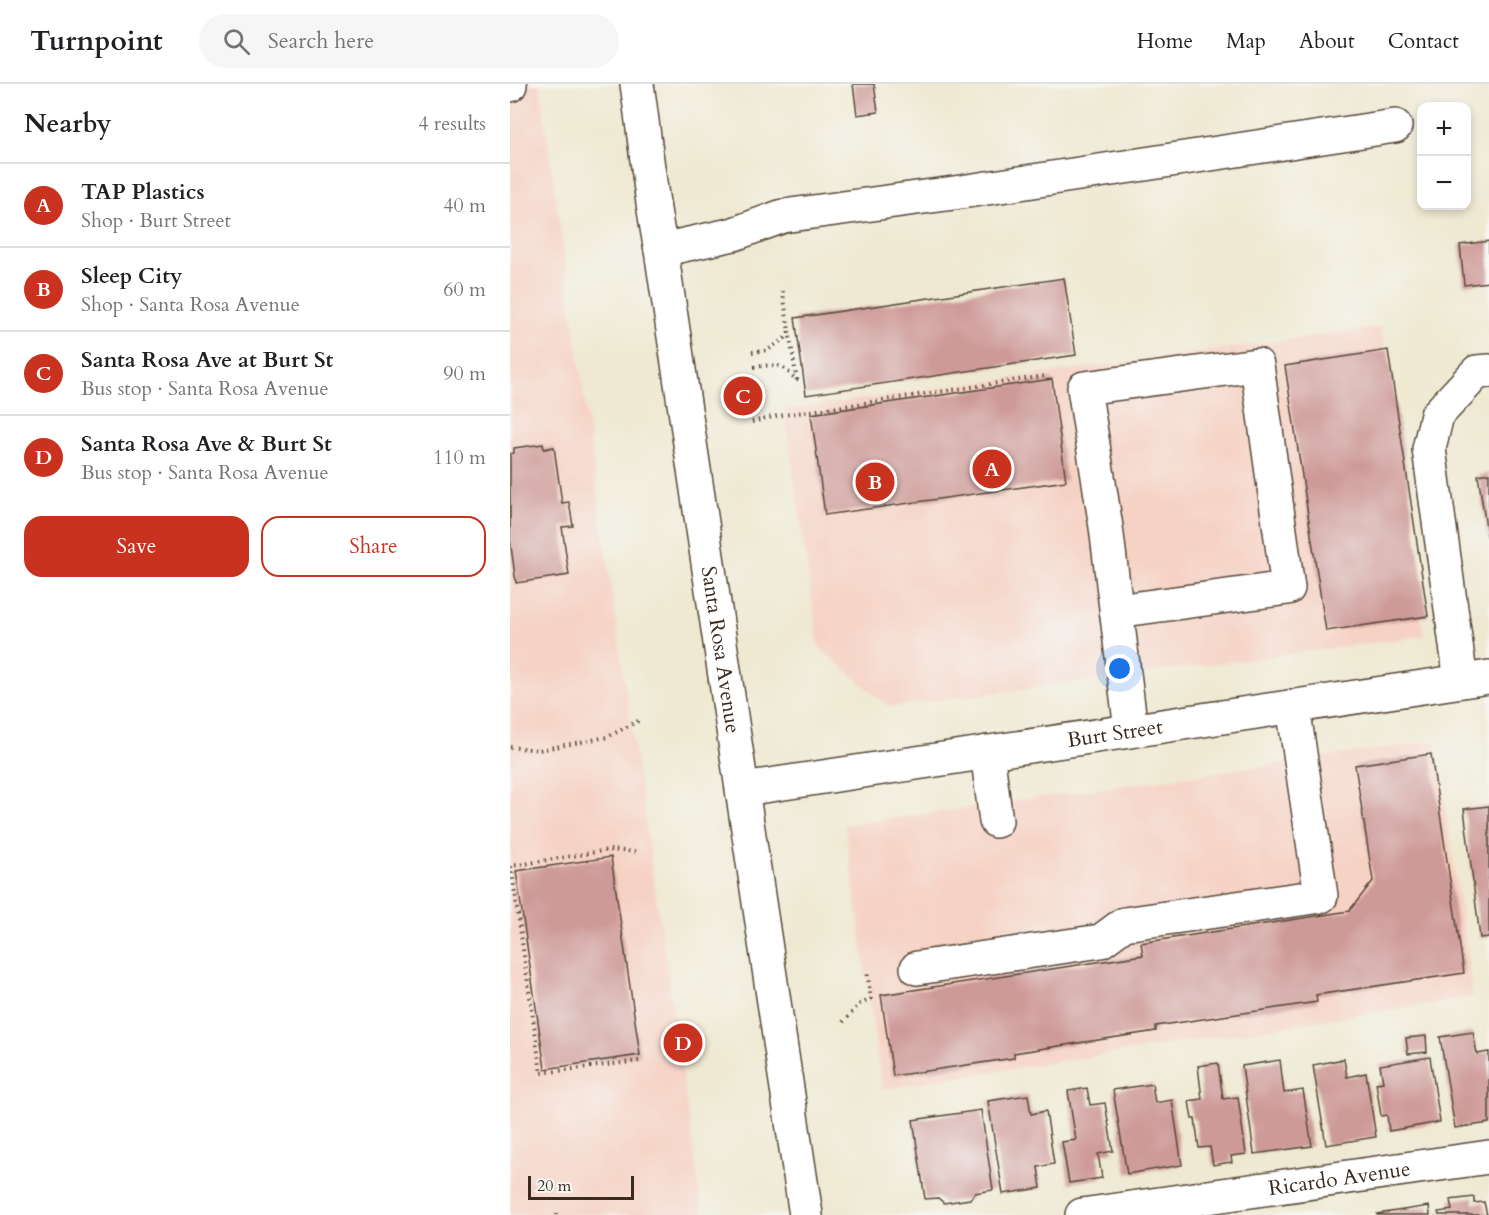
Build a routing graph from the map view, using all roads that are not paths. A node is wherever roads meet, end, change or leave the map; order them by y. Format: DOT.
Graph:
graph roads {
  1 [pos="637,84"];
  2 [pos="1395,126"];
  3 [pos="661,250"];
  4 [pos="1489,370"];
  5 [pos="1116,611"];
  6 [pos="1475,679"];
  7 [pos="1293,706"];
  8 [pos="1131,730"];
  9 [pos="987,752"];
  10 [pos="743,789"];
  11 [pos="996,821"];
  12 [pos="916,968"];
  13 [pos="1489,1157"];
  14 [pos="806,1215"];
  15 [pos="1082,1215"];
  1 -- 3 [label="street, Santa Rosa Avenue"];
  2 -- 3 [label="street"];
  3 -- 10 [label="street, Santa Rosa Avenue"];
  4 -- 6 [label="street"];
  5 -- 5 [label="street"];
  5 -- 8 [label="street"];
  6 -- 7 [label="street, Burt Street"];
  7 -- 8 [label="street, Burt Street"];
  7 -- 12 [label="street"];
  8 -- 9 [label="street, Burt Street"];
  9 -- 10 [label="street, Burt Street"];
  9 -- 11 [label="street"];
  10 -- 14 [label="street, Santa Rosa Avenue"];
  13 -- 15 [label="street, Ricardo Avenue"];
}
